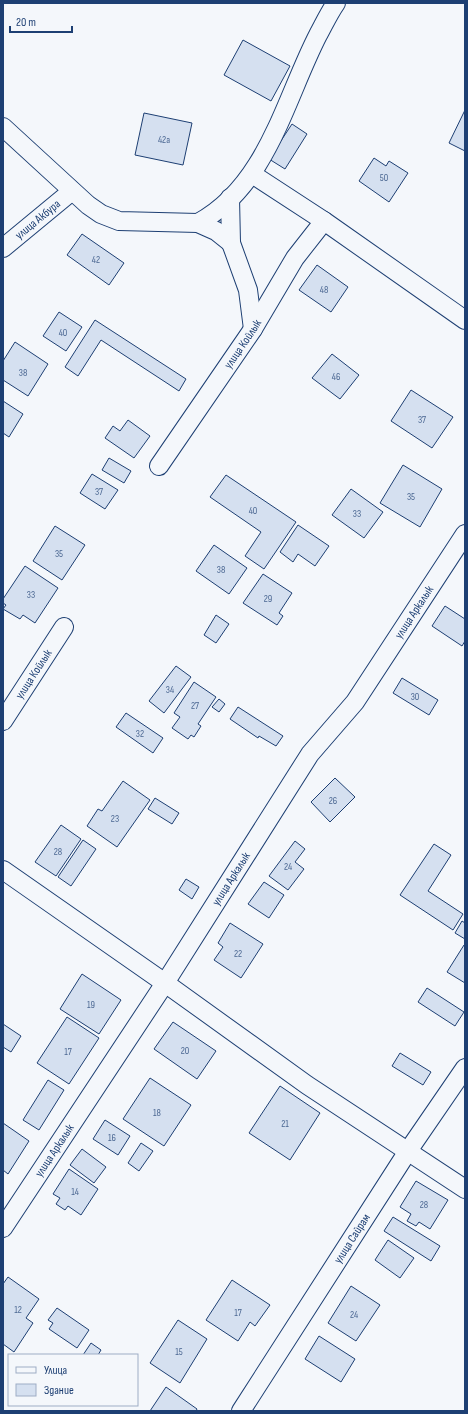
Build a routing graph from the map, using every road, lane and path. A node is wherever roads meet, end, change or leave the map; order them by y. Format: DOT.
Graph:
graph roads {
  1 [pos="336,3"];
  2 [pos="3,127"];
  3 [pos="252,174"];
  4 [pos="72,191"];
  5 [pos="230,198"];
  6 [pos="324,221"];
  7 [pos="198,223"];
  8 [pos="231,243"];
  9 [pos="3,248"];
  10 [pos="465,320"];
  11 [pos="252,329"];
  12 [pos="159,466"];
  13 [pos="465,534"];
  14 [pos="64,626"];
  15 [pos="3,721"];
  16 [pos="3,870"];
  17 [pos="166,983"];
  18 [pos="465,1068"];
  19 [pos="408,1150"];
  20 [pos="465,1189"];
  21 [pos="3,1228"];
  22 [pos="241,1411"];
  1 -- 3 [label="street"];
  2 -- 4 [label="street"];
  3 -- 5 [label="street"];
  3 -- 6 [label="street"];
  4 -- 7 [label="street"];
  4 -- 9 [label="street, улица Акбура"];
  5 -- 7 [label="street"];
  5 -- 8 [label="street"];
  6 -- 10 [label="street"];
  6 -- 11 [label="street, улица Койлык"];
  7 -- 8 [label="street"];
  8 -- 11 [label="street"];
  11 -- 12 [label="street, улица Койлык"];
  13 -- 17 [label="street, улица Аркалык"];
  14 -- 15 [label="street, улица Койлык"];
  16 -- 17 [label="street"];
  17 -- 19 [label="street"];
  17 -- 21 [label="street, улица Аркалык"];
  18 -- 19 [label="street, улица Сайрам"];
  19 -- 20 [label="street"];
  19 -- 22 [label="street, улица Сайрам"];
}
